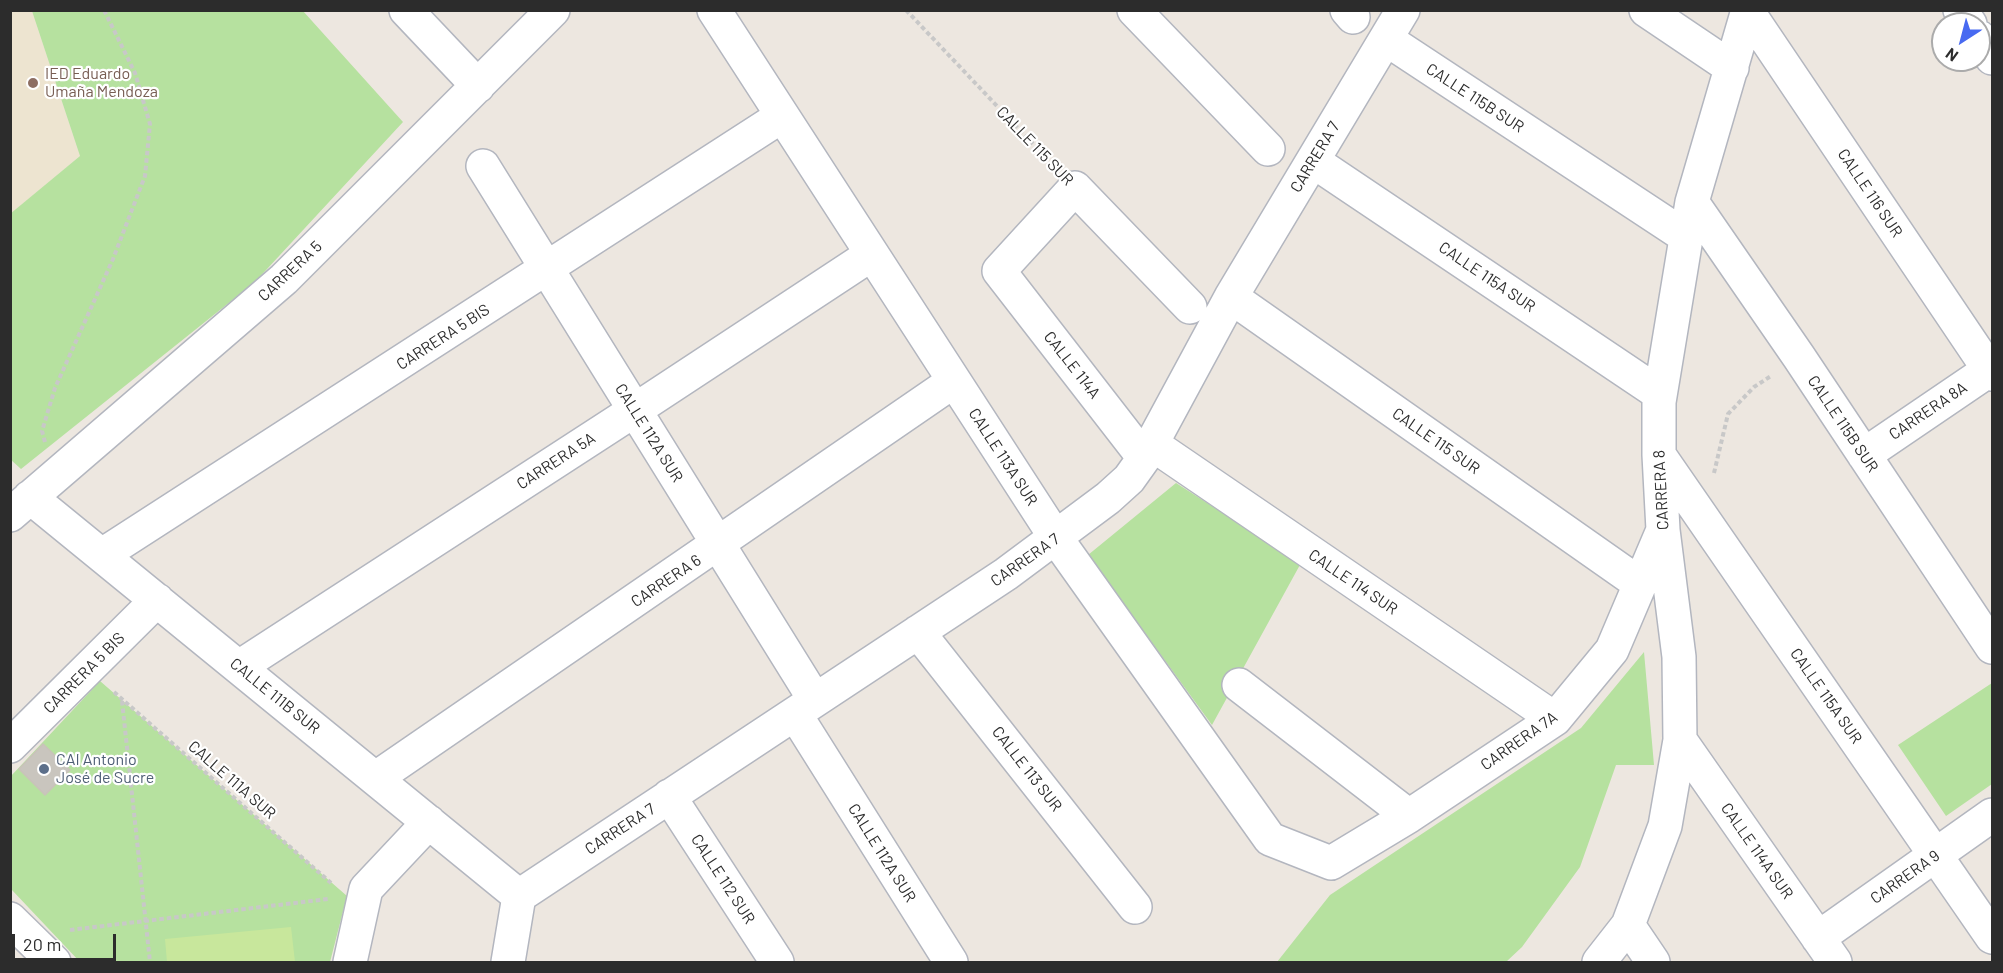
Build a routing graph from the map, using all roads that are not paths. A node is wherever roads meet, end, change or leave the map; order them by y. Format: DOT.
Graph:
graph roads {
  1 [pos="406,10"];
  2 [pos="553,10"];
  3 [pos="714,10"];
  4 [pos="1134,10"];
  5 [pos="1403,10"];
  6 [pos="1646,10"];
  7 [pos="1748,11"];
  8 [pos="1386,39"];
  9 [pos="1732,68"];
  10 [pos="478,86"];
  11 [pos="782,116"];
  12 [pos="1268,149"];
  13 [pos="1313,161"];
  14 [pos="483,166"];
  15 [pos="1692,202"];
  16 [pos="1685,236"];
  17 [pos="872,254"];
  18 [pos="547,270"];
  19 [pos="999,271"];
  20 [pos="1232,297"];
  21 [pos="1190,307"];
  22 [pos="1991,371"];
  23 [pos="954,381"];
  24 [pos="1660,394"];
  25 [pos="635,410"];
  26 [pos="1148,451"];
  27 [pos="1659,455"];
  28 [pos="1864,455"];
  29 [pos="16,509"];
  30 [pos="1663,530"];
  31 [pos="1056,538"];
  32 [pos="718,545"];
  33 [pos="102,555"];
  34 [pos="1640,584"];
  35 [pos="157,600"];
  36 [pos="918,632"];
  37 [pos="1992,647"];
  38 [pos="239,667"];
  39 [pos="1239,685"];
  40 [pos="805,707"];
  41 [pos="1555,719"];
  42 [pos="1680,740"];
  43 [pos="10,746"];
  44 [pos="376,778"];
  45 [pos="669,796"];
  46 [pos="1992,815"];
  47 [pos="1409,816"];
  48 [pos="429,822"];
  49 [pos="1936,855"];
  50 [pos="1331,863"];
  51 [pos="519,896"];
  52 [pos="1135,907"];
  53 [pos="1628,925"];
  54 [pos="16,934"];
  55 [pos="1992,937"];
  56 [pos="1826,951"];
  57 [pos="54,963"];
  58 [pos="350,963"];
  59 [pos="508,963"];
  60 [pos="777,963"];
  61 [pos="951,963"];
  62 [pos="1599,963"];
  63 [pos="1653,963"];
  1 -- 10 [label="street"];
  2 -- 10 [label="street, CARRERA 5"];
  3 -- 11 [label="street, CALLE 113A SUR"];
  4 -- 12 [label="street"];
  5 -- 8 [label="street, CARRERA 7"];
  6 -- 9 [label="street"];
  7 -- 9 [label="street, CARRERA 8"];
  7 -- 22 [label="street, CALLE 116 SUR"];
  8 -- 13 [label="street, CARRERA 7"];
  8 -- 16 [label="street, CALLE 115B SUR"];
  9 -- 15 [label="street, CARRERA 8"];
  10 -- 29 [label="street, CARRERA 5"];
  11 -- 17 [label="street, CALLE 113A SUR"];
  11 -- 18 [label="street, CARRERA 5 BIS"];
  13 -- 20 [label="street, CARRERA 7"];
  13 -- 24 [label="street, CALLE 115A SUR"];
  14 -- 18 [label="street, CALLE 112A SUR"];
  15 -- 16 [label="street, CARRERA 8"];
  15 -- 28 [label="street, CALLE 115B SUR"];
  16 -- 24 [label="street, CARRERA 8"];
  17 -- 23 [label="street, CALLE 113A SUR"];
  17 -- 25 [label="street, CARRERA 5A"];
  18 -- 25 [label="street, CALLE 112A SUR"];
  18 -- 33 [label="street, CARRERA 5 BIS"];
  19 -- 21 [label="street, CALLE 115 SUR"];
  19 -- 26 [label="street, CALLE 114A"];
  20 -- 26 [label="street, CARRERA 7"];
  20 -- 34 [label="street, CALLE 115 SUR"];
  22 -- 28 [label="street, CARRERA 8A"];
  23 -- 31 [label="street, CALLE 113A SUR"];
  23 -- 32 [label="street, CARRERA 6"];
  24 -- 27 [label="street, CARRERA 8"];
  25 -- 32 [label="street, CALLE 112A SUR"];
  25 -- 38 [label="street, CARRERA 5A"];
  26 -- 31 [label="street, CARRERA 7"];
  26 -- 41 [label="street, CALLE 114 SUR"];
  27 -- 30 [label="street, CARRERA 8"];
  27 -- 49 [label="street, CALLE 115A SUR"];
  28 -- 37 [label="street, CALLE 115B SUR"];
  29 -- 33 [label="street, CALLE 111B SUR"];
  30 -- 34 [label="street, CARRERA 7A"];
  30 -- 42 [label="street, CARRERA 8"];
  31 -- 36 [label="street, CARRERA 7"];
  31 -- 50 [label="street, CALLE 113A SUR"];
  32 -- 40 [label="street, CALLE 112A SUR"];
  32 -- 44 [label="street, CARRERA 6"];
  33 -- 35 [label="street, CALLE 111B SUR"];
  34 -- 41 [label="street, CARRERA 7A"];
  35 -- 38 [label="street, CALLE 111B SUR"];
  35 -- 43 [label="street, CARRERA 5 BIS"];
  36 -- 40 [label="street, CARRERA 7"];
  36 -- 52 [label="street, CALLE 113 SUR"];
  38 -- 44 [label="street, CALLE 111B SUR"];
  39 -- 47 [label="street"];
  40 -- 45 [label="street, CARRERA 7"];
  40 -- 61 [label="street, CALLE 112A SUR"];
  41 -- 47 [label="street, CARRERA 7A"];
  42 -- 53 [label="street, CARRERA 8"];
  42 -- 56 [label="street, CALLE 114A SUR"];
  44 -- 48 [label="street, CALLE 111B SUR"];
  45 -- 51 [label="street, CARRERA 7"];
  45 -- 60 [label="street, CALLE 112 SUR"];
  46 -- 49 [label="street, CARRERA 9"];
  47 -- 50 [label="street, CARRERA 7A"];
  48 -- 51 [label="street, CALLE 111B SUR"];
  48 -- 58 [label="street"];
  49 -- 55 [label="street, CALLE 115A SUR"];
  49 -- 56 [label="street, CARRERA 9"];
  51 -- 59 [label="street"];
  53 -- 62 [label="street, CARRERA 8"];
  53 -- 63 [label="street"];
  54 -- 57 [label="street"];
}
